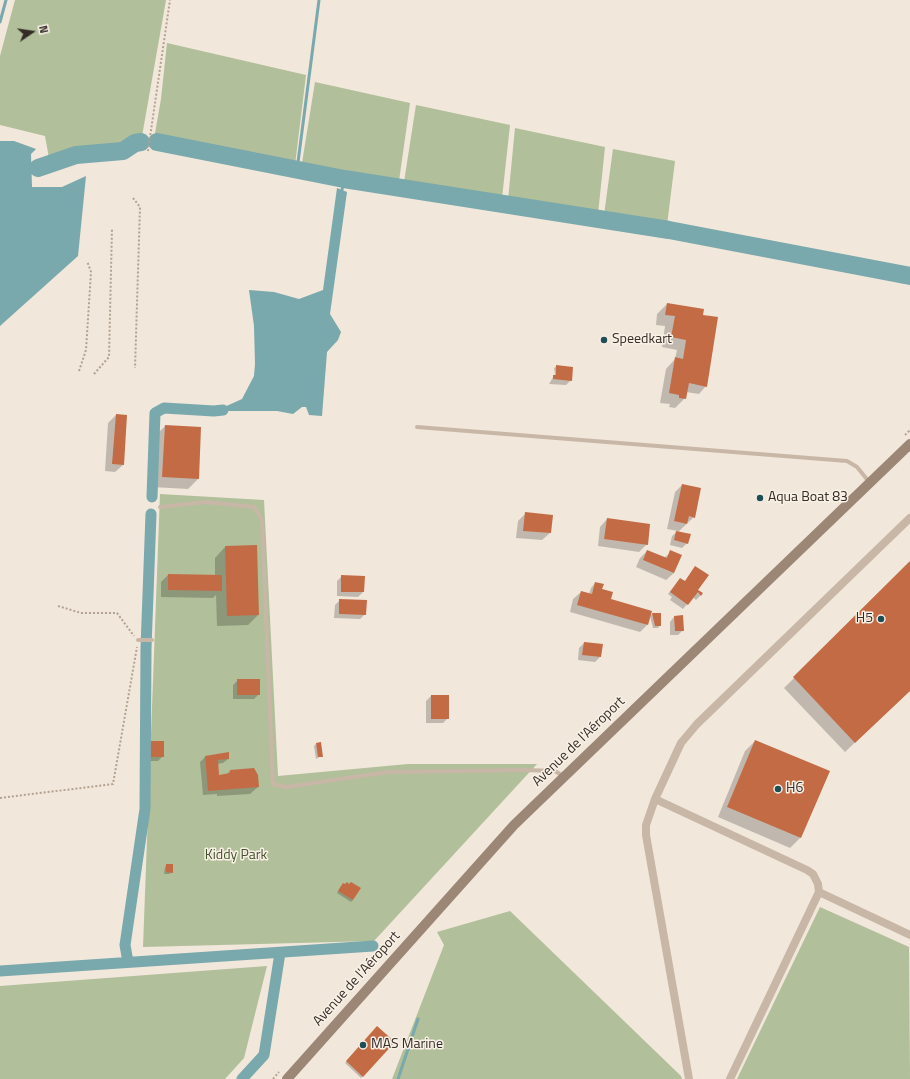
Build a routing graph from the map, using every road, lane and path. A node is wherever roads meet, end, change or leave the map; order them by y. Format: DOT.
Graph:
graph roads {
  1 [pos="170,0"];
  2 [pos="148,151"];
  3 [pos="133,198"];
  4 [pos="112,228"];
  5 [pos="87,261"];
  6 [pos="135,368"];
  7 [pos="79,371"];
  8 [pos="94,374"];
  9 [pos="417,427"];
  10 [pos="910,444"];
  11 [pos="870,482"];
  12 [pos="160,507"];
  13 [pos="910,518"];
  14 [pos="58,606"];
  15 [pos="138,640"];
  16 [pos="152,640"];
  17 [pos="564,776"];
  18 [pos="0,798"];
  19 [pos="655,799"];
  20 [pos="819,892"];
  21 [pos="910,935"];
  22 [pos="287,1079"];
  23 [pos="690,1079"];
  24 [pos="730,1079"];
  1 -- 2 [label="path"];
  3 -- 6 [label="path"];
  4 -- 8 [label="path"];
  5 -- 7 [label="path"];
  9 -- 11 [label="lane"];
  10 -- 11 [label="main road, Avenue de l'Aéroport"];
  11 -- 17 [label="main road, Avenue de l'Aéroport"];
  12 -- 17 [label="lane"];
  13 -- 19 [label="street"];
  14 -- 15 [label="path"];
  15 -- 16 [label="lane"];
  15 -- 18 [label="path"];
  17 -- 22 [label="main road, Avenue de l'Aéroport"];
  19 -- 20 [label="street"];
  19 -- 23 [label="street"];
  20 -- 21 [label="street"];
  20 -- 24 [label="street"];
}
